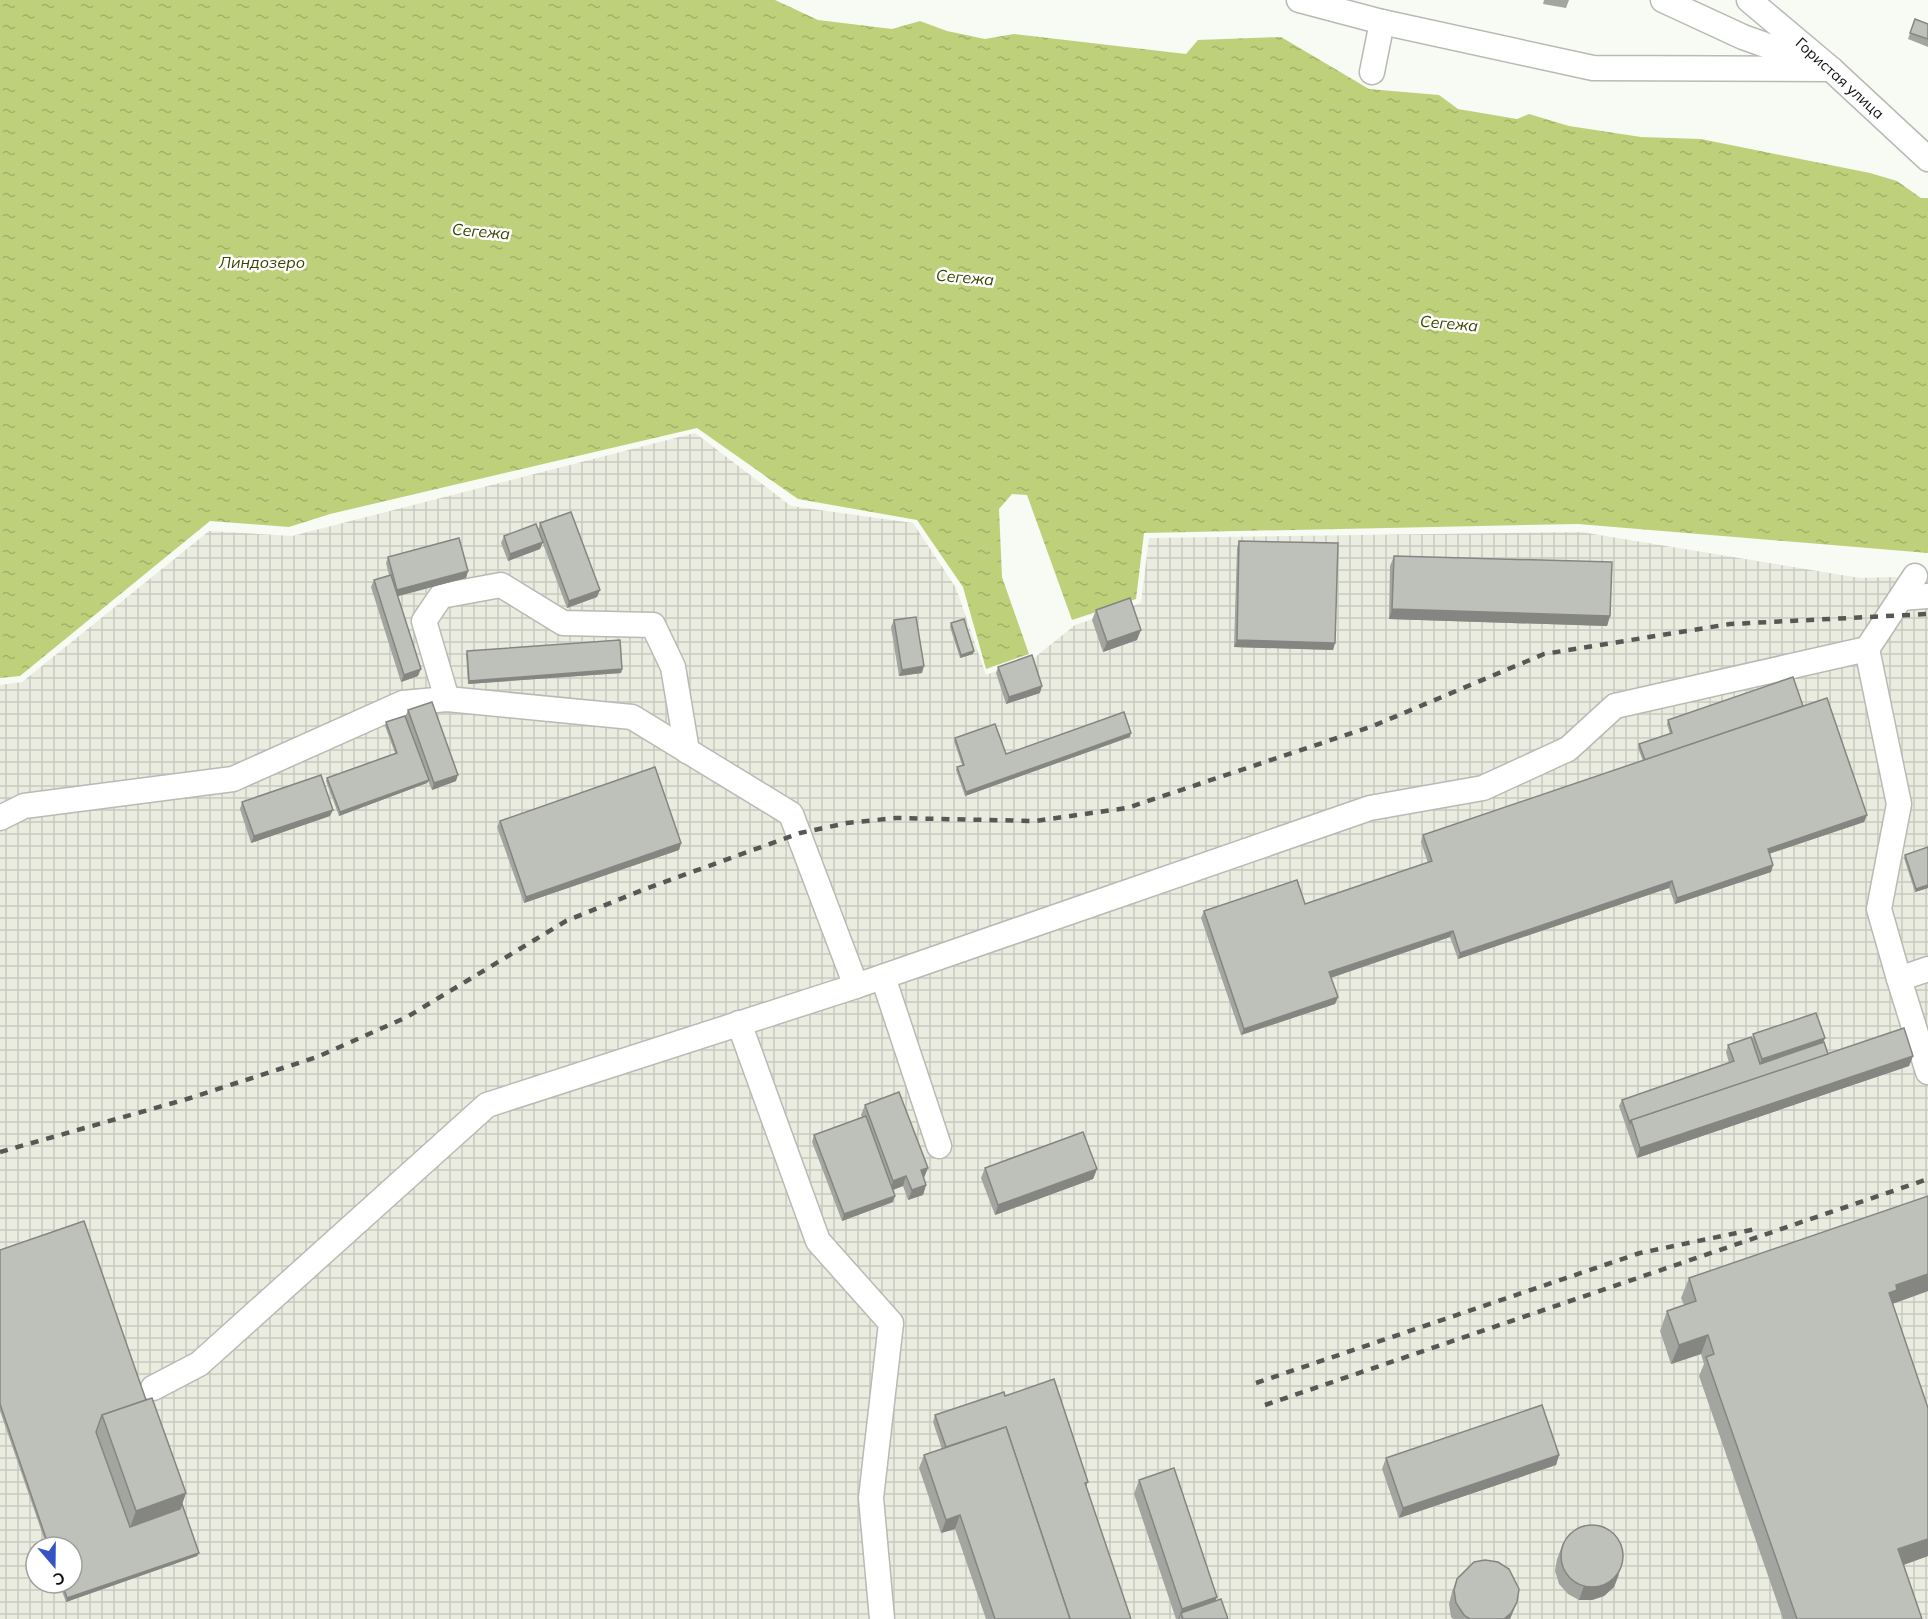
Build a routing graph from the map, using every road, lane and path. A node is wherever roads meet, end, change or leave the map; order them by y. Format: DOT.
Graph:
graph roads {
  1 [pos="1299,0"];
  2 [pos="1663,0"];
  3 [pos="1749,0"];
  4 [pos="1382,22"];
  5 [pos="1832,69"];
  6 [pos="1372,72"];
  7 [pos="1928,159"];
  8 [pos="1921,586"];
  9 [pos="1867,649"];
  10 [pos="447,699"];
  11 [pos="687,751"];
  12 [pos="0,818"];
  13 [pos="1928,969"];
  14 [pos="883,977"];
  15 [pos="1899,979"];
  16 [pos="856,986"];
  17 [pos="740,1023"];
  18 [pos="1928,1072"];
  19 [pos="939,1146"];
  20 [pos="153,1388"];
  21 [pos="882,1619"];
  1 -- 4 [label="street"];
  2 -- 5 [label="street"];
  3 -- 5 [label="street, Гористая улица"];
  4 -- 5 [label="street"];
  4 -- 6 [label="street"];
  5 -- 7 [label="street, Гористая улица"];
  8 -- 9 [label="street"];
  9 -- 14 [label="street"];
  9 -- 15 [label="street"];
  10 -- 11 [label="street"];
  10 -- 11 [label="street"];
  10 -- 12 [label="street"];
  11 -- 16 [label="street"];
  13 -- 15 [label="street"];
  14 -- 16 [label="street"];
  14 -- 19 [label="street"];
  15 -- 18 [label="street"];
  16 -- 17 [label="street"];
  17 -- 20 [label="street"];
  17 -- 21 [label="street"];
}
